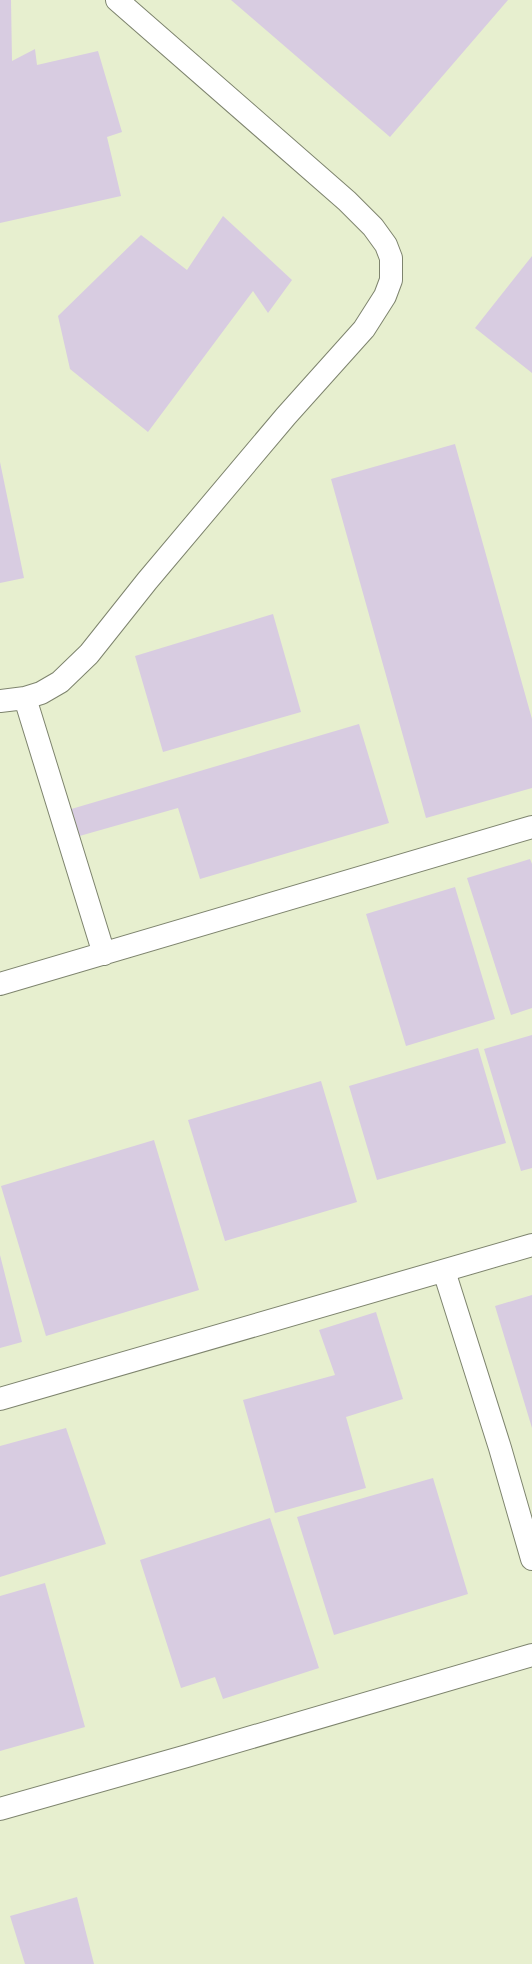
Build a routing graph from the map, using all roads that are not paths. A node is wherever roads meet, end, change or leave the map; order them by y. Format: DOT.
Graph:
graph roads {
  1 [pos="117,0"];
  2 [pos="25,698"];
  3 [pos="0,701"];
  4 [pos="532,827"];
  5 [pos="104,954"];
  6 [pos="0,984"];
  7 [pos="532,1245"];
  8 [pos="444,1271"];
  9 [pos="0,1398"];
  10 [pos="532,1559"];
  11 [pos="532,1655"];
  12 [pos="0,1809"];
  1 -- 2 [label="lane"];
  2 -- 3 [label="lane"];
  2 -- 5 [label="lane"];
  4 -- 5 [label="lane"];
  5 -- 6 [label="lane"];
  7 -- 8 [label="lane"];
  8 -- 9 [label="lane"];
  8 -- 10 [label="lane"];
  11 -- 12 [label="lane"];
}
